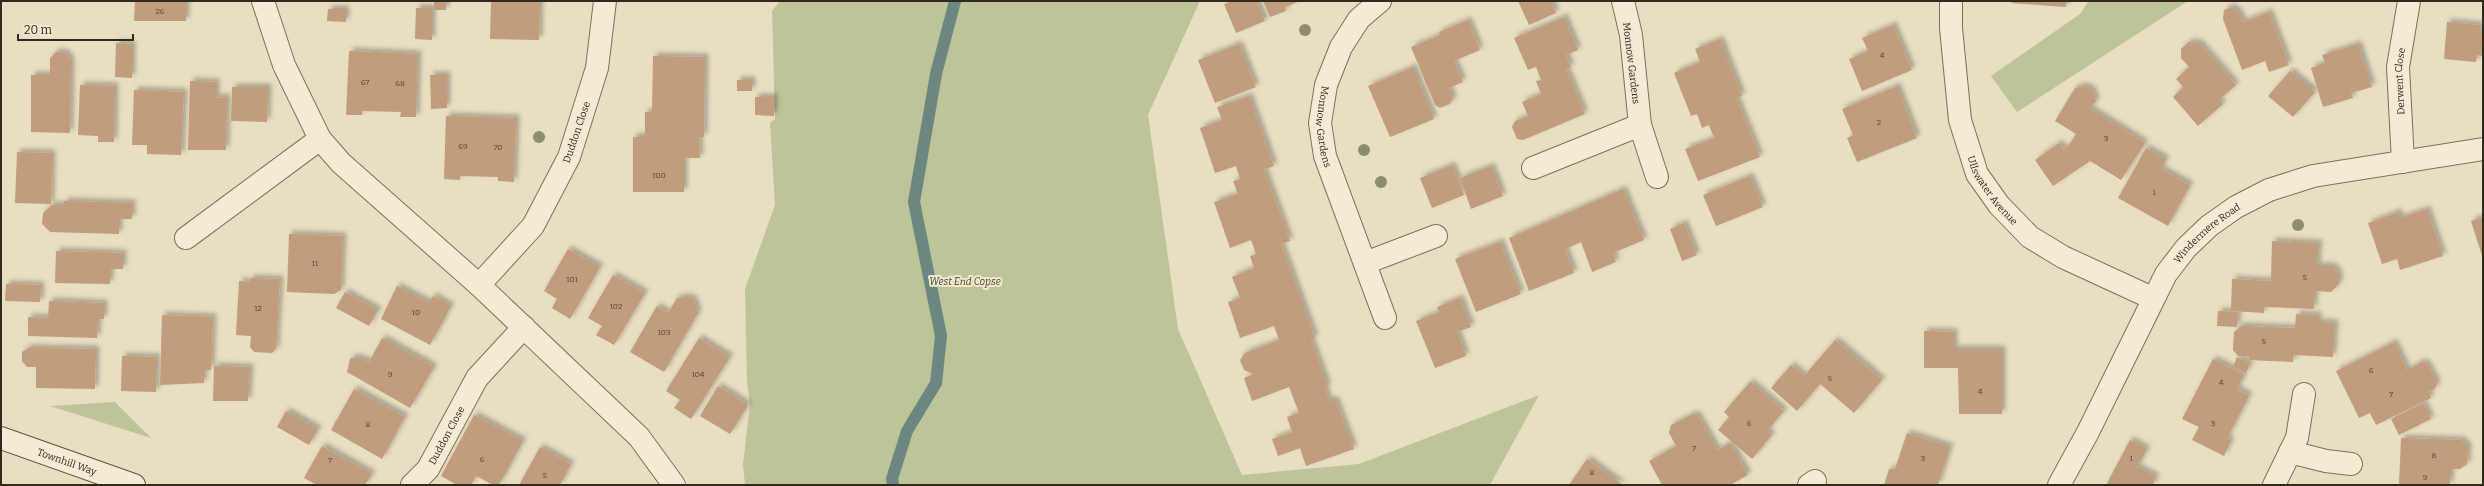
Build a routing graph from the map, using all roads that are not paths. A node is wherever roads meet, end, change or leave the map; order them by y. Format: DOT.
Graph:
graph roads {
  1 [pos="263,1"];
  2 [pos="605,1"];
  3 [pos="1380,1"];
  4 [pos="1623,1"];
  5 [pos="1951,1"];
  6 [pos="2409,1"];
  7 [pos="1640,125"];
  8 [pos="320,139"];
  9 [pos="2483,149"];
  10 [pos="2403,162"];
  11 [pos="1533,168"];
  12 [pos="1657,177"];
  13 [pos="1436,236"];
  14 [pos="186,238"];
  15 [pos="1365,263"];
  16 [pos="479,285"];
  17 [pos="2152,298"];
  18 [pos="1385,318"];
  19 [pos="524,327"];
  20 [pos="2304,394"];
  21 [pos="1,438"];
  22 [pos="2290,452"];
  23 [pos="2351,464"];
  24 [pos="134,485"];
  25 [pos="412,485"];
  26 [pos="674,485"];
  27 [pos="2059,485"];
  28 [pos="2274,485"];
  1 -- 8 [label="street"];
  2 -- 16 [label="street, Duddon Close"];
  3 -- 15 [label="street, Monnow Gardens"];
  4 -- 7 [label="street, Monnow Gardens"];
  5 -- 17 [label="street, Ullswater Avenue"];
  6 -- 10 [label="street, Derwent Close"];
  7 -- 11 [label="street"];
  7 -- 12 [label="street, Monnow Gardens"];
  8 -- 14 [label="street"];
  8 -- 16 [label="street"];
  9 -- 10 [label="street, Windermere Road"];
  10 -- 17 [label="street, Windermere Road"];
  13 -- 15 [label="street"];
  15 -- 18 [label="street, Monnow Gardens"];
  16 -- 19 [label="street"];
  17 -- 27 [label="street, Windermere Road"];
  19 -- 25 [label="street, Duddon Close"];
  19 -- 26 [label="street"];
  20 -- 22 [label="street"];
  21 -- 24 [label="street, Townhill Way"];
  22 -- 23 [label="street"];
  22 -- 28 [label="street"];
}
